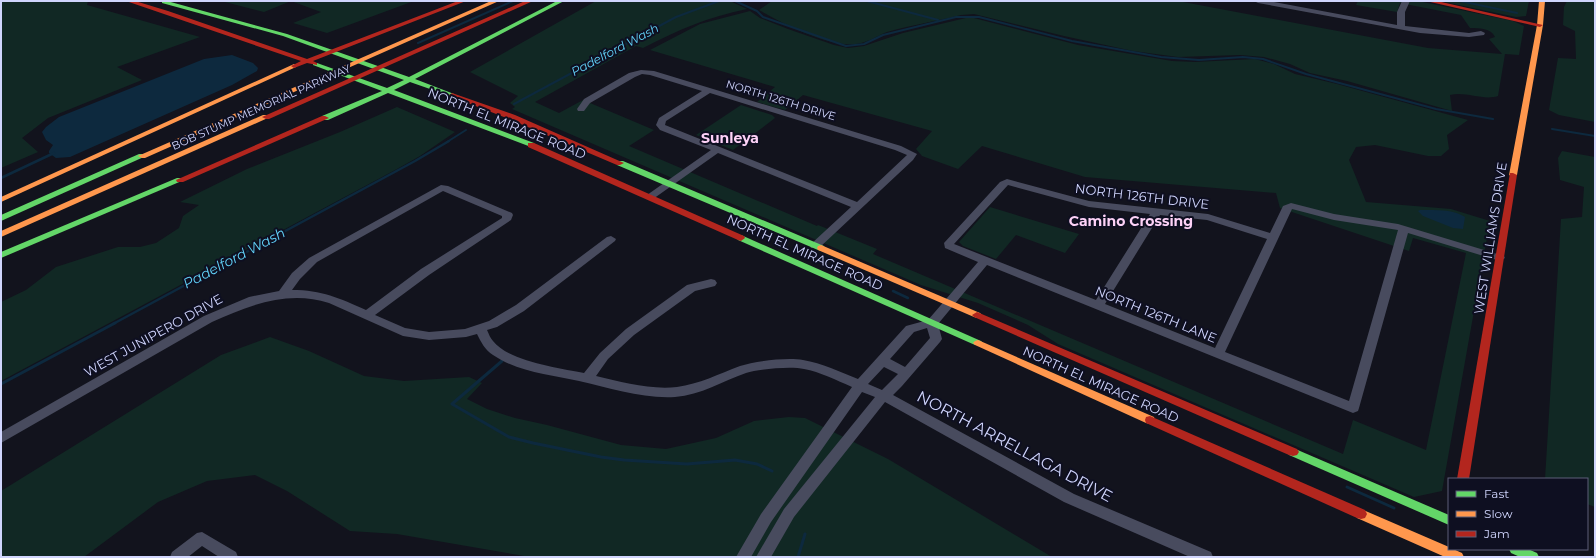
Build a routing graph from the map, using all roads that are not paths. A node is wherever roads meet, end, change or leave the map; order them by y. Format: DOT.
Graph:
graph roads {
  1 [pos="129,1"];
  2 [pos="161,1"];
  3 [pos="463,1"];
  4 [pos="496,1"];
  5 [pos="530,1"];
  6 [pos="561,1"];
  7 [pos="1258,1"];
  8 [pos="1302,1"];
  9 [pos="1406,1"];
  10 [pos="1429,1"];
  11 [pos="1542,1"];
  12 [pos="1298,8"];
  13 [pos="1540,24"];
  14 [pos="1400,27"];
  15 [pos="1480,34"];
  16 [pos="328,51"];
  17 [pos="305,61"];
  18 [pos="411,80"];
  19 [pos="389,90"];
  20 [pos="708,91"];
  21 [pos="582,109"];
  22 [pos="717,150"];
  23 [pos="669,183"];
  24 [pos="650,197"];
  25 [pos="1,200"];
  26 [pos="858,206"];
  27 [pos="1157,211"];
  28 [pos="1,218"];
  29 [pos="1404,229"];
  30 [pos="1,234"];
  31 [pos="1273,237"];
  32 [pos="611,239"];
  33 [pos="815,246"];
  34 [pos="949,246"];
  35 [pos="1,255"];
  36 [pos="1500,258"];
  37 [pos="985,260"];
  38 [pos="711,283"];
  39 [pos="283,294"];
  40 [pos="949,304"];
  41 [pos="1098,306"];
  42 [pos="366,316"];
  43 [pos="932,323"];
  44 [pos="480,329"];
  45 [pos="1218,354"];
  46 [pos="881,360"];
  47 [pos="907,373"];
  48 [pos="587,378"];
  49 [pos="860,384"];
  50 [pos="879,394"];
  51 [pos="1,438"];
  52 [pos="1463,478"];
  53 [pos="1448,520"];
  54 [pos="1517,550"];
  55 [pos="1454,553"];
  56 [pos="177,557"];
  57 [pos="231,557"];
  58 [pos="743,557"];
  59 [pos="763,557"];
  60 [pos="1206,557"];
  61 [pos="1533,557"];
  1 -- 17 [label="main road, NORTH EL MIRAGE ROAD"];
  2 -- 16 [label="main road, NORTH EL MIRAGE ROAD"];
  3 -- 16 [label="main road"];
  4 -- 28 [label="main road, BOB STUMP MEMORIAL PARKWAY"];
  5 -- 30 [label="main road, BOB STUMP MEMORIAL PARKWAY"];
  6 -- 18 [label="main road"];
  7 -- 12 [label="street"];
  8 -- 12 [label="street"];
  9 -- 14 [label="street"];
  10 -- 13 [label="main road"];
  11 -- 13 [label="main road, WEST WILLIAMS DRIVE"];
  12 -- 14 [label="street"];
  13 -- 36 [label="main road, WEST WILLIAMS DRIVE"];
  14 -- 15 [label="street"];
  16 -- 17 [label="main road"];
  16 -- 18 [label="main road, NORTH EL MIRAGE ROAD"];
  17 -- 19 [label="main road, NORTH EL MIRAGE ROAD"];
  17 -- 25 [label="main road"];
  18 -- 19 [label="main road"];
  18 -- 23 [label="main road, NORTH EL MIRAGE ROAD"];
  19 -- 24 [label="main road, NORTH EL MIRAGE ROAD"];
  19 -- 35 [label="main road"];
  20 -- 21 [label="street, NORTH 126TH DRIVE"];
  20 -- 22 [label="street"];
  20 -- 26 [label="street, NORTH 126TH DRIVE"];
  22 -- 23 [label="street"];
  22 -- 26 [label="street"];
  23 -- 24 [label="street"];
  23 -- 33 [label="main road, NORTH EL MIRAGE ROAD"];
  24 -- 43 [label="main road, NORTH EL MIRAGE ROAD"];
  26 -- 33 [label="street"];
  27 -- 31 [label="street, NORTH 126TH DRIVE"];
  27 -- 34 [label="street, NORTH 126TH DRIVE"];
  27 -- 41 [label="street"];
  29 -- 31 [label="street"];
  29 -- 36 [label="street"];
  29 -- 45 [label="street, NORTH 126TH LANE"];
  31 -- 45 [label="street"];
  32 -- 44 [label="street, WEST JUNIPERO DRIVE"];
  33 -- 40 [label="main road, NORTH EL MIRAGE ROAD"];
  34 -- 37 [label="street, NORTH 126TH LANE"];
  36 -- 52 [label="main road, WEST WILLIAMS DRIVE"];
  37 -- 40 [label="street"];
  37 -- 41 [label="street, NORTH 126TH LANE"];
  38 -- 48 [label="street"];
  39 -- 42 [label="street, WEST JUNIPERO DRIVE"];
  39 -- 42 [label="street"];
  39 -- 51 [label="street, WEST JUNIPERO DRIVE"];
  40 -- 43 [label="street"];
  40 -- 53 [label="main road, NORTH EL MIRAGE ROAD"];
  41 -- 45 [label="street, NORTH 126TH LANE"];
  42 -- 44 [label="street, WEST JUNIPERO DRIVE"];
  43 -- 46 [label="street"];
  43 -- 47 [label="street"];
  43 -- 55 [label="main road, NORTH EL MIRAGE ROAD"];
  44 -- 48 [label="street, NORTH ARRELLAGA DRIVE"];
  46 -- 47 [label="street"];
  46 -- 49 [label="street"];
  47 -- 50 [label="street"];
  48 -- 49 [label="street, NORTH ARRELLAGA DRIVE"];
  49 -- 50 [label="street, NORTH ARRELLAGA DRIVE"];
  49 -- 58 [label="street"];
  50 -- 59 [label="street"];
  50 -- 60 [label="street, NORTH ARRELLAGA DRIVE"];
  54 -- 61 [label="main road"];
  56 -- 57 [label="street"];
}
